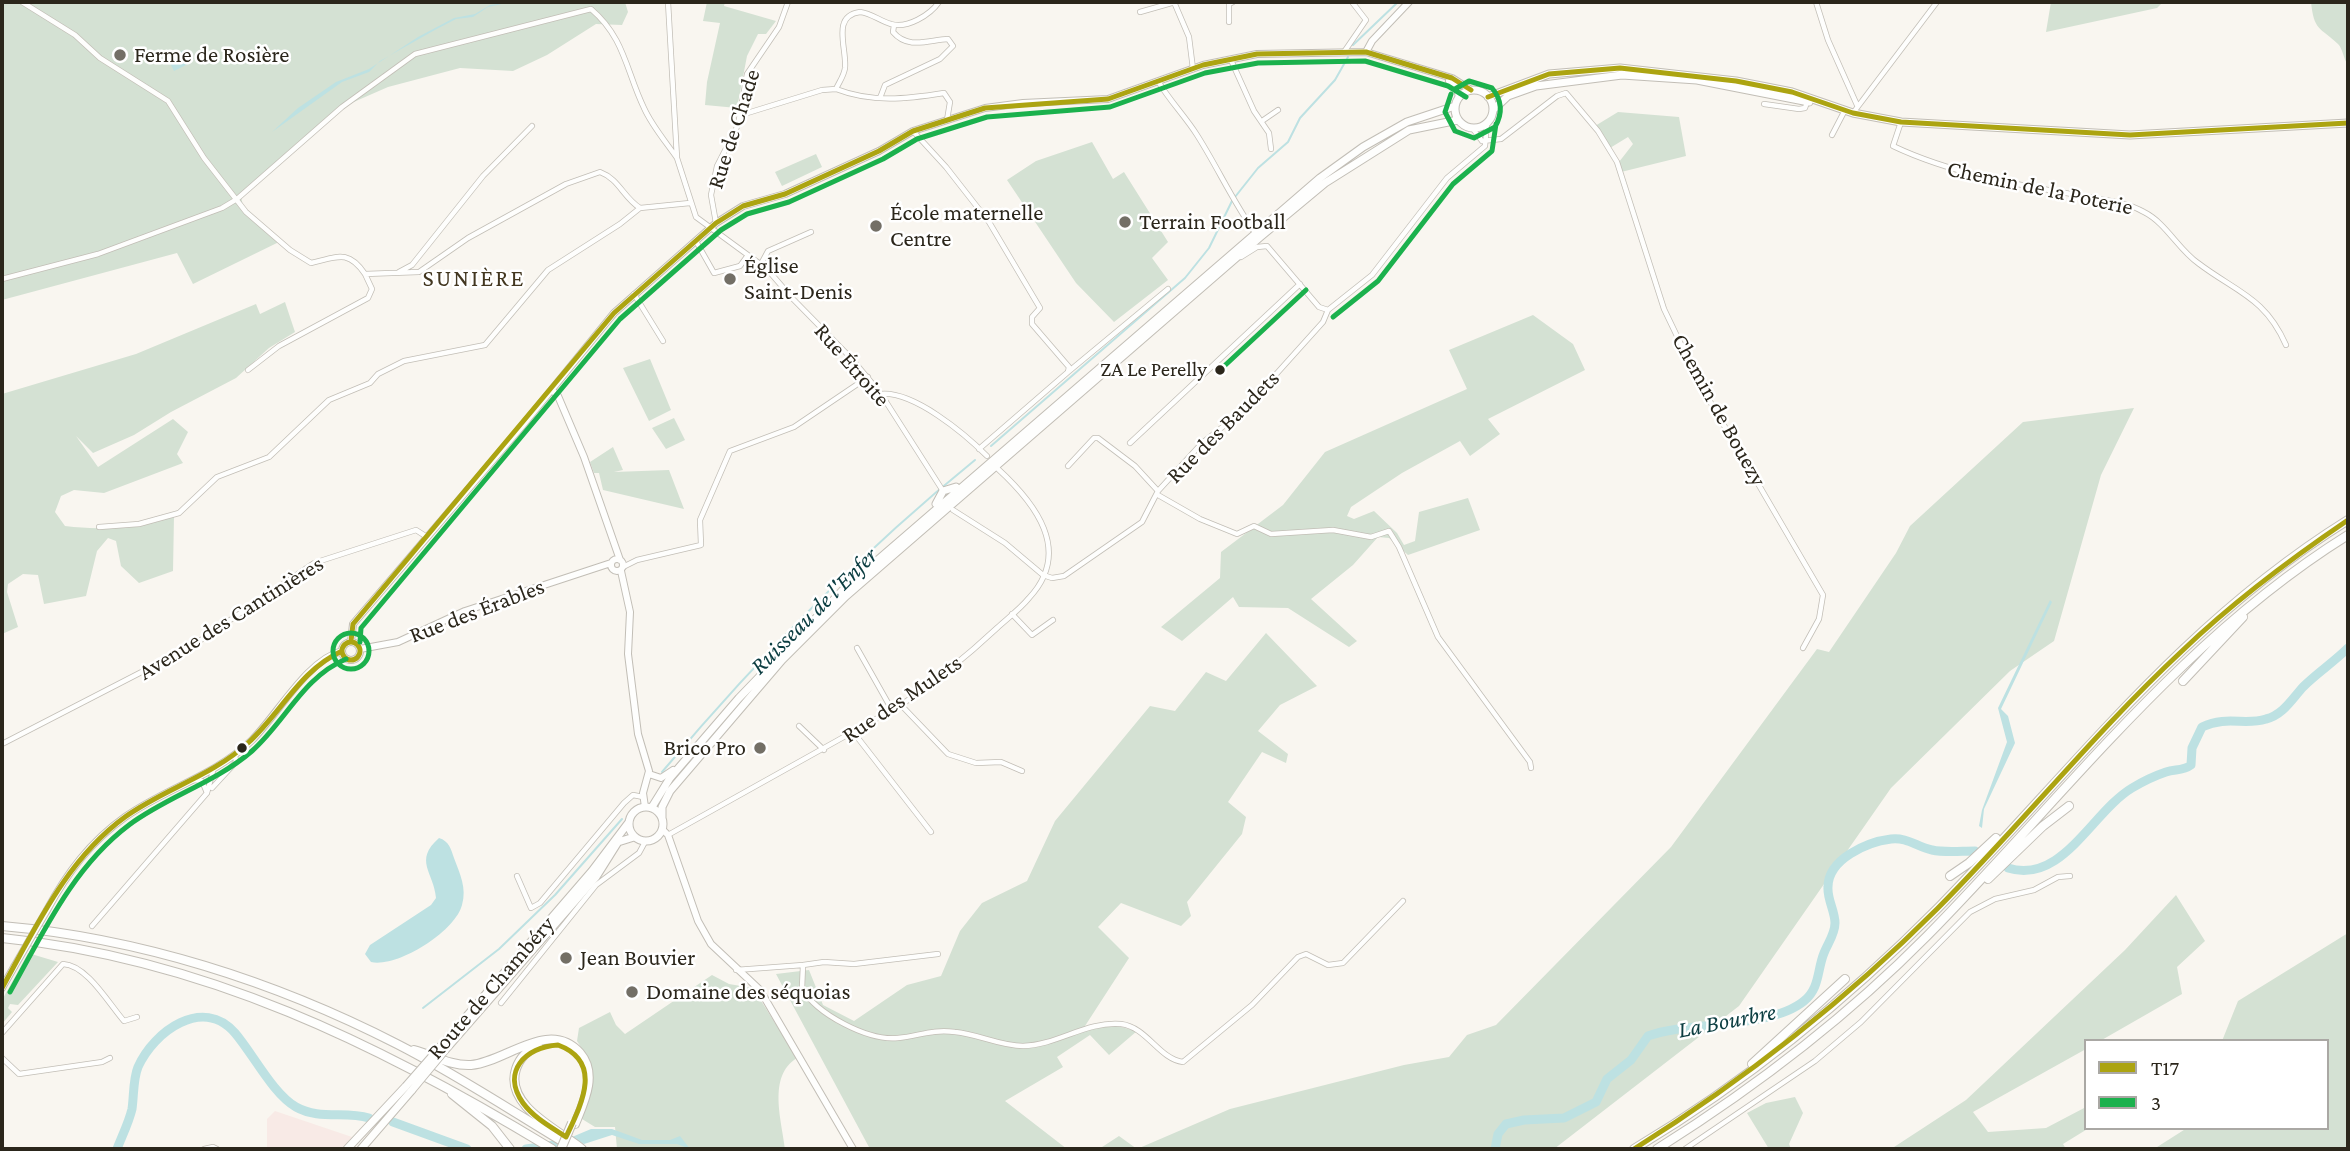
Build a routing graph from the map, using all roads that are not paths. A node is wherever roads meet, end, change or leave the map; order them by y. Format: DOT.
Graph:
graph roads {
  1 [pos="22,2"];
  2 [pos="668,2"];
  3 [pos="788,2"];
  4 [pos="939,2"];
  5 [pos="1174,2"];
  6 [pos="1233,2"];
  7 [pos="1352,2"];
  8 [pos="1409,2"];
  9 [pos="1816,2"];
  10 [pos="1937,2"];
  11 [pos="1140,12"];
  12 [pos="1229,22"];
  13 [pos="894,25"];
  14 [pos="1344,52"];
  15 [pos="1366,52"];
  16 [pos="1231,59"];
  17 [pos="1411,66"];
  18 [pos="1193,69"];
  19 [pos="1158,81"];
  20 [pos="836,89"];
  21 [pos="1471,90"];
  22 [pos="1488,97"];
  23 [pos="880,98"];
  24 [pos="1817,101"];
  25 [pos="1457,102"];
  26 [pos="1807,102"];
  27 [pos="1764,104"];
  28 [pos="1852,109"];
  29 [pos="1278,110"];
  30 [pos="1493,110"];
  31 [pos="741,115"];
  32 [pos="947,120"];
  33 [pos="1458,120"];
  34 [pos="1262,121"];
  35 [pos="1901,122"];
  36 [pos="2348,122"];
  37 [pos="1487,123"];
  38 [pos="532,126"];
  39 [pos="1473,128"];
  40 [pos="913,131"];
  41 [pos="1832,135"];
  42 [pos="1485,141"];
  43 [pos="1271,149"];
  44 [pos="677,158"];
  45 [pos="237,199"];
  46 [pos="690,202"];
  47 [pos="640,208"];
  48 [pos="716,223"];
  49 [pos="709,229"];
  50 [pos="811,232"];
  51 [pos="1255,233"];
  52 [pos="697,243"];
  53 [pos="748,255"];
  54 [pos="761,264"];
  55 [pos="1229,264"];
  56 [pos="398,273"];
  57 [pos="365,274"];
  58 [pos="2,279"];
  59 [pos="1300,284"];
  60 [pos="1168,289"];
  61 [pos="634,294"];
  62 [pos="1328,310"];
  63 [pos="663,341"];
  64 [pos="2286,345"];
  65 [pos="247,370"];
  66 [pos="1068,372"];
  67 [pos="868,377"];
  68 [pos="552,390"];
  69 [pos="881,394"];
  70 [pos="1130,443"];
  71 [pos="979,449"];
  72 [pos="987,456"];
  73 [pos="1068,466"];
  74 [pos="998,469"];
  75 [pos="976,474"];
  76 [pos="941,487"];
  77 [pos="1158,493"];
  78 [pos="957,499"];
  79 [pos="953,510"];
  80 [pos="924,518"];
  81 [pos="936,518"];
  82 [pos="2348,520"];
  83 [pos="99,527"];
  84 [pos="2348,535"];
  85 [pos="427,537"];
  86 [pos="617,565"];
  87 [pos="1043,575"];
  88 [pos="2286,576"];
  89 [pos="1012,614"];
  90 [pos="1053,620"];
  91 [pos="351,641"];
  92 [pos="858,648"];
  93 [pos="360,649"];
  94 [pos="1803,649"];
  95 [pos="342,652"];
  96 [pos="2183,681"];
  97 [pos="901,705"];
  98 [pos="892,710"];
  99 [pos="799,726"];
  100 [pos="854,733"];
  101 [pos="2,744"];
  102 [pos="695,749"];
  103 [pos="824,750"];
  104 [pos="235,754"];
  105 [pos="2072,762"];
  106 [pos="1531,768"];
  107 [pos="213,771"];
  108 [pos="1022,771"];
  109 [pos="649,774"];
  110 [pos="193,780"];
  111 [pos="207,793"];
  112 [pos="643,797"];
  113 [pos="2069,806"];
  114 [pos="648,807"];
  115 [pos="662,818"];
  116 [pos="629,822"];
  117 [pos="665,832"];
  118 [pos="931,832"];
  119 [pos="634,837"];
  120 [pos="645,842"];
  121 [pos="517,876"];
  122 [pos="1950,876"];
  123 [pos="2070,876"];
  124 [pos="1403,901"];
  125 [pos="2,926"];
  126 [pos="92,926"];
  127 [pos="1926,937"];
  128 [pos="2,938"];
  129 [pos="938,954"];
  130 [pos="803,965"];
  131 [pos="736,970"];
  132 [pos="1845,979"];
  133 [pos="2,988"];
  134 [pos="502,1003"];
  135 [pos="137,1017"];
  136 [pos="2,1033"];
  137 [pos="401,1046"];
  138 [pos="444,1047"];
  139 [pos="2,1058"];
  140 [pos="110,1058"];
  141 [pos="433,1079"];
  142 [pos="409,1088"];
  143 [pos="1702,1106"];
  144 [pos="573,1123"];
  145 [pos="508,1146"];
  146 [pos="204,1149"];
  147 [pos="217,1149"];
  148 [pos="347,1149"];
  149 [pos="361,1149"];
  150 [pos="552,1149"];
  151 [pos="563,1149"];
  152 [pos="575,1149"];
  153 [pos="582,1149"];
  154 [pos="853,1149"];
  155 [pos="1634,1149"];
  156 [pos="1657,1149"];
  157 [pos="1685,1149"];
  1 -- 45 [label="street"];
  2 -- 44 [label="street"];
  3 -- 31 [label="street, Rue de Chade"];
  4 -- 13 [label="street"];
  5 -- 11 [label="street"];
  5 -- 18 [label="street"];
  6 -- 12 [label="street"];
  7 -- 14 [label="street"];
  8 -- 15 [label="main road"];
  9 -- 28 [label="street"];
  10 -- 28 [label="street"];
  13 -- 20 [label="street"];
  13 -- 23 [label="street"];
  14 -- 15 [label="main road"];
  14 -- 16 [label="main road"];
  15 -- 17 [label="main road"];
  16 -- 18 [label="main road"];
  16 -- 34 [label="street"];
  17 -- 21 [label="main road"];
  17 -- 25 [label="main road"];
  18 -- 19 [label="main road"];
  19 -- 32 [label="main road"];
  19 -- 51 [label="street"];
  20 -- 23 [label="street"];
  20 -- 31 [label="street"];
  21 -- 22 [label="main road"];
  21 -- 25 [label="main road"];
  22 -- 24 [label="main road"];
  22 -- 30 [label="main road"];
  23 -- 32 [label="street"];
  24 -- 26 [label="main road"];
  24 -- 28 [label="main road"];
  25 -- 33 [label="main road"];
  25 -- 51 [label="main road"];
  26 -- 27 [label="street"];
  26 -- 30 [label="main road"];
  28 -- 35 [label="main road"];
  28 -- 41 [label="street"];
  29 -- 34 [label="street"];
  30 -- 37 [label="main road"];
  31 -- 48 [label="street, Rue de Chade"];
  32 -- 40 [label="main road"];
  33 -- 39 [label="main road"];
  33 -- 55 [label="main road"];
  34 -- 43 [label="street"];
  35 -- 36 [label="main road"];
  35 -- 64 [label="street, Chemin de la Poterie"];
  37 -- 39 [label="main road"];
  37 -- 42 [label="street"];
  38 -- 56 [label="street"];
  39 -- 42 [label="street"];
  40 -- 48 [label="main road"];
  40 -- 66 [label="street"];
  42 -- 62 [label="street, Rue des Baudets"];
  42 -- 94 [label="street, Chemin de Bouezy"];
  44 -- 45 [label="street"];
  44 -- 46 [label="street"];
  45 -- 57 [label="street"];
  45 -- 58 [label="street"];
  46 -- 47 [label="street"];
  46 -- 49 [label="street"];
  47 -- 56 [label="street"];
  47 -- 83 [label="street"];
  48 -- 49 [label="main road"];
  49 -- 52 [label="main road"];
  49 -- 53 [label="street, Rue Étroite"];
  50 -- 54 [label="street"];
  51 -- 75 [label="main road"];
  52 -- 53 [label="street"];
  52 -- 61 [label="main road"];
  53 -- 54 [label="street, Rue Étroite"];
  54 -- 67 [label="street, Rue Étroite"];
  55 -- 59 [label="street"];
  55 -- 78 [label="main road"];
  56 -- 57 [label="street"];
  57 -- 65 [label="street"];
  59 -- 62 [label="street"];
  59 -- 70 [label="street"];
  60 -- 66 [label="street"];
  61 -- 63 [label="street"];
  61 -- 68 [label="main road"];
  62 -- 77 [label="street, Rue des Baudets"];
  66 -- 71 [label="street"];
  67 -- 69 [label="street, Rue Étroite"];
  67 -- 86 [label="street"];
  68 -- 85 [label="main road"];
  68 -- 86 [label="main road"];
  69 -- 71 [label="street"];
  69 -- 76 [label="street, Rue Étroite"];
  71 -- 72 [label="street"];
  73 -- 77 [label="street"];
  74 -- 87 [label="street, Rue des Mulets"];
  75 -- 76 [label="main road"];
  75 -- 80 [label="main road"];
  76 -- 80 [label="main road"];
  77 -- 87 [label="street, Rue des Baudets"];
  77 -- 106 [label="street"];
  78 -- 79 [label="street"];
  78 -- 81 [label="main road"];
  79 -- 81 [label="street"];
  79 -- 87 [label="street"];
  80 -- 102 [label="main road"];
  81 -- 115 [label="main road"];
  82 -- 105 [label="highway"];
  84 -- 88 [label="highway"];
  85 -- 91 [label="main road"];
  85 -- 101 [label="street, Avenue des Cantinières"];
  86 -- 93 [label="main road, Rue des Érables"];
  86 -- 109 [label="main road"];
  87 -- 89 [label="street, Rue des Mulets"];
  88 -- 96 [label="highway"];
  88 -- 127 [label="highway"];
  89 -- 90 [label="street"];
  89 -- 97 [label="street, Rue des Mulets"];
  91 -- 93 [label="main road"];
  91 -- 95 [label="main road"];
  92 -- 98 [label="street"];
  93 -- 95 [label="main road"];
  95 -- 104 [label="main road"];
  97 -- 98 [label="street, Rue des Mulets"];
  97 -- 108 [label="street"];
  98 -- 100 [label="street, Rue des Mulets"];
  99 -- 103 [label="street"];
  100 -- 103 [label="street, Rue des Mulets"];
  100 -- 118 [label="street"];
  102 -- 109 [label="main road"];
  102 -- 114 [label="main road"];
  103 -- 117 [label="street, Rue des Mulets"];
  104 -- 107 [label="main road"];
  104 -- 111 [label="street"];
  105 -- 122 [label="highway"];
  105 -- 143 [label="highway"];
  107 -- 110 [label="main road"];
  107 -- 111 [label="street"];
  109 -- 112 [label="main road"];
  110 -- 111 [label="street"];
  110 -- 133 [label="main road, bridge"];
  111 -- 126 [label="street"];
  112 -- 114 [label="main road"];
  112 -- 121 [label="street"];
  113 -- 127 [label="highway"];
  114 -- 115 [label="main road"];
  114 -- 116 [label="main road"];
  115 -- 117 [label="main road"];
  116 -- 119 [label="main road"];
  116 -- 138 [label="main road, Route de Chambéry"];
  117 -- 120 [label="main road"];
  117 -- 131 [label="main road"];
  119 -- 120 [label="main road"];
  119 -- 138 [label="main road, Route de Chambéry"];
  120 -- 134 [label="street"];
  123 -- 157 [label="street"];
  124 -- 130 [label="street"];
  125 -- 137 [label="highway"];
  127 -- 156 [label="highway"];
  128 -- 141 [label="highway"];
  129 -- 130 [label="street"];
  130 -- 131 [label="street"];
  131 -- 154 [label="main road"];
  132 -- 143 [label="highway"];
  135 -- 136 [label="street"];
  137 -- 144 [label="highway"];
  137 -- 152 [label="highway"];
  138 -- 142 [label="main road, Route de Chambéry, bridge"];
  139 -- 140 [label="street"];
  141 -- 145 [label="highway"];
  141 -- 150 [label="highway"];
  142 -- 148 [label="main road, Route de Chambéry"];
  142 -- 149 [label="main road, Route de Chambéry"];
  143 -- 155 [label="highway"];
  144 -- 151 [label="highway, bridge"];
  144 -- 153 [label="highway"];
  146 -- 147 [label="street"];
}
